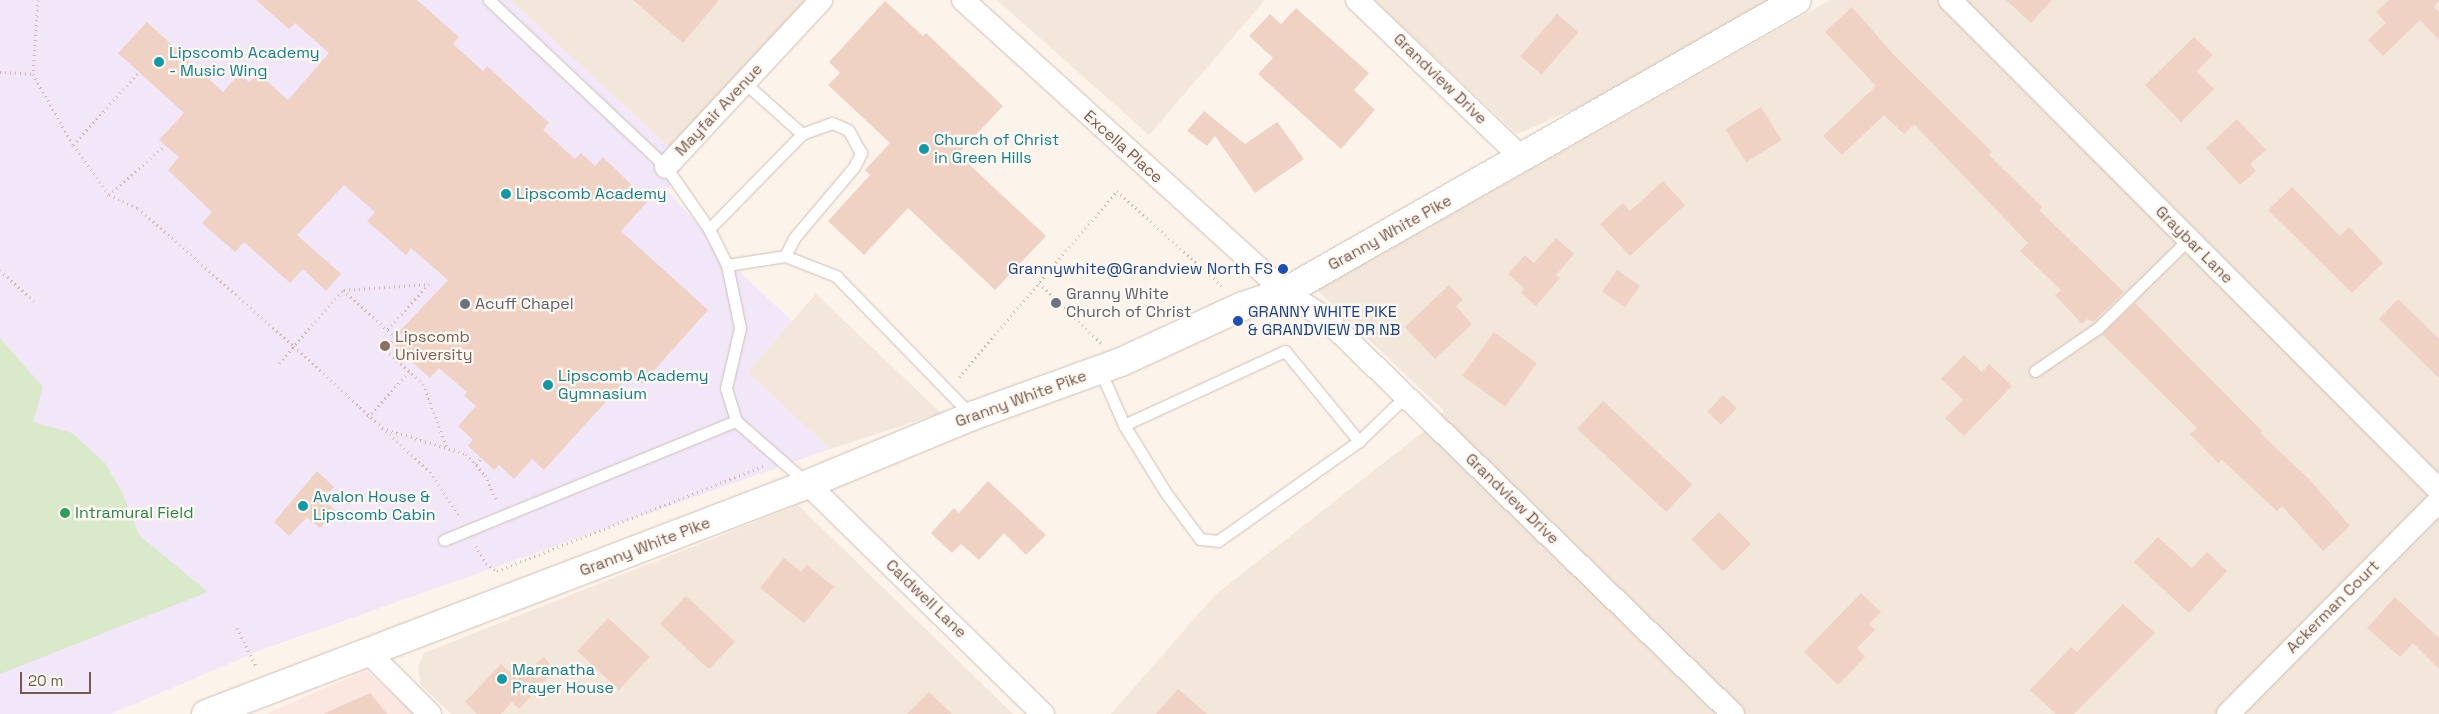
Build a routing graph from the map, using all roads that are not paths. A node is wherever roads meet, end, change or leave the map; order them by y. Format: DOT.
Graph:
graph roads {
  1 [pos="489,0"];
  2 [pos="821,0"];
  3 [pos="963,0"];
  4 [pos="1357,0"];
  5 [pos="1797,0"];
  6 [pos="1950,0"];
  7 [pos="745,83"];
  8 [pos="802,134"];
  9 [pos="1523,159"];
  10 [pos="666,167"];
  11 [pos="709,229"];
  12 [pos="2189,240"];
  13 [pos="785,256"];
  14 [pos="726,265"];
  15 [pos="1285,292"];
  16 [pos="1111,366"];
  17 [pos="2035,372"];
  18 [pos="1406,396"];
  19 [pos="972,416"];
  20 [pos="736,421"];
  21 [pos="1124,425"];
  22 [pos="1359,441"];
  23 [pos="808,484"];
  24 [pos="2439,490"];
  25 [pos="2439,501"];
  26 [pos="444,540"];
  27 [pos="367,651"];
  28 [pos="206,714"];
  29 [pos="430,714"];
  30 [pos="1043,714"];
  31 [pos="1733,714"];
  32 [pos="2228,714"];
  1 -- 10 [label="lane"];
  2 -- 7 [label="street, Mayfair Avenue"];
  3 -- 15 [label="street, Excella Place"];
  4 -- 9 [label="street, Grandview Drive"];
  5 -- 9 [label="main road, Granny White Pike"];
  6 -- 12 [label="street, Graybar Lane"];
  7 -- 8 [label="lane"];
  7 -- 10 [label="street, Mayfair Avenue"];
  8 -- 11 [label="lane"];
  8 -- 13 [label="lane"];
  9 -- 15 [label="main road, Granny White Pike"];
  10 -- 11 [label="lane, Mayfair Avenue"];
  11 -- 14 [label="lane, Mayfair Avenue"];
  12 -- 17 [label="lane"];
  12 -- 24 [label="street, Graybar Lane"];
  13 -- 14 [label="lane"];
  13 -- 19 [label="lane"];
  14 -- 20 [label="lane, Mayfair Avenue"];
  15 -- 16 [label="main road, Granny White Pike"];
  15 -- 18 [label="street, Grandview Drive"];
  16 -- 19 [label="main road, Granny White Pike"];
  16 -- 21 [label="lane"];
  18 -- 22 [label="lane"];
  18 -- 31 [label="street, Grandview Drive"];
  19 -- 23 [label="main road, Granny White Pike"];
  20 -- 23 [label="lane"];
  20 -- 26 [label="lane"];
  21 -- 22 [label="lane"];
  21 -- 22 [label="lane"];
  23 -- 27 [label="main road, Granny White Pike"];
  23 -- 30 [label="street, Caldwell Lane"];
  25 -- 32 [label="street, Ackerman Court"];
  27 -- 28 [label="main road, Granny White Pike"];
  27 -- 29 [label="street"];
}
